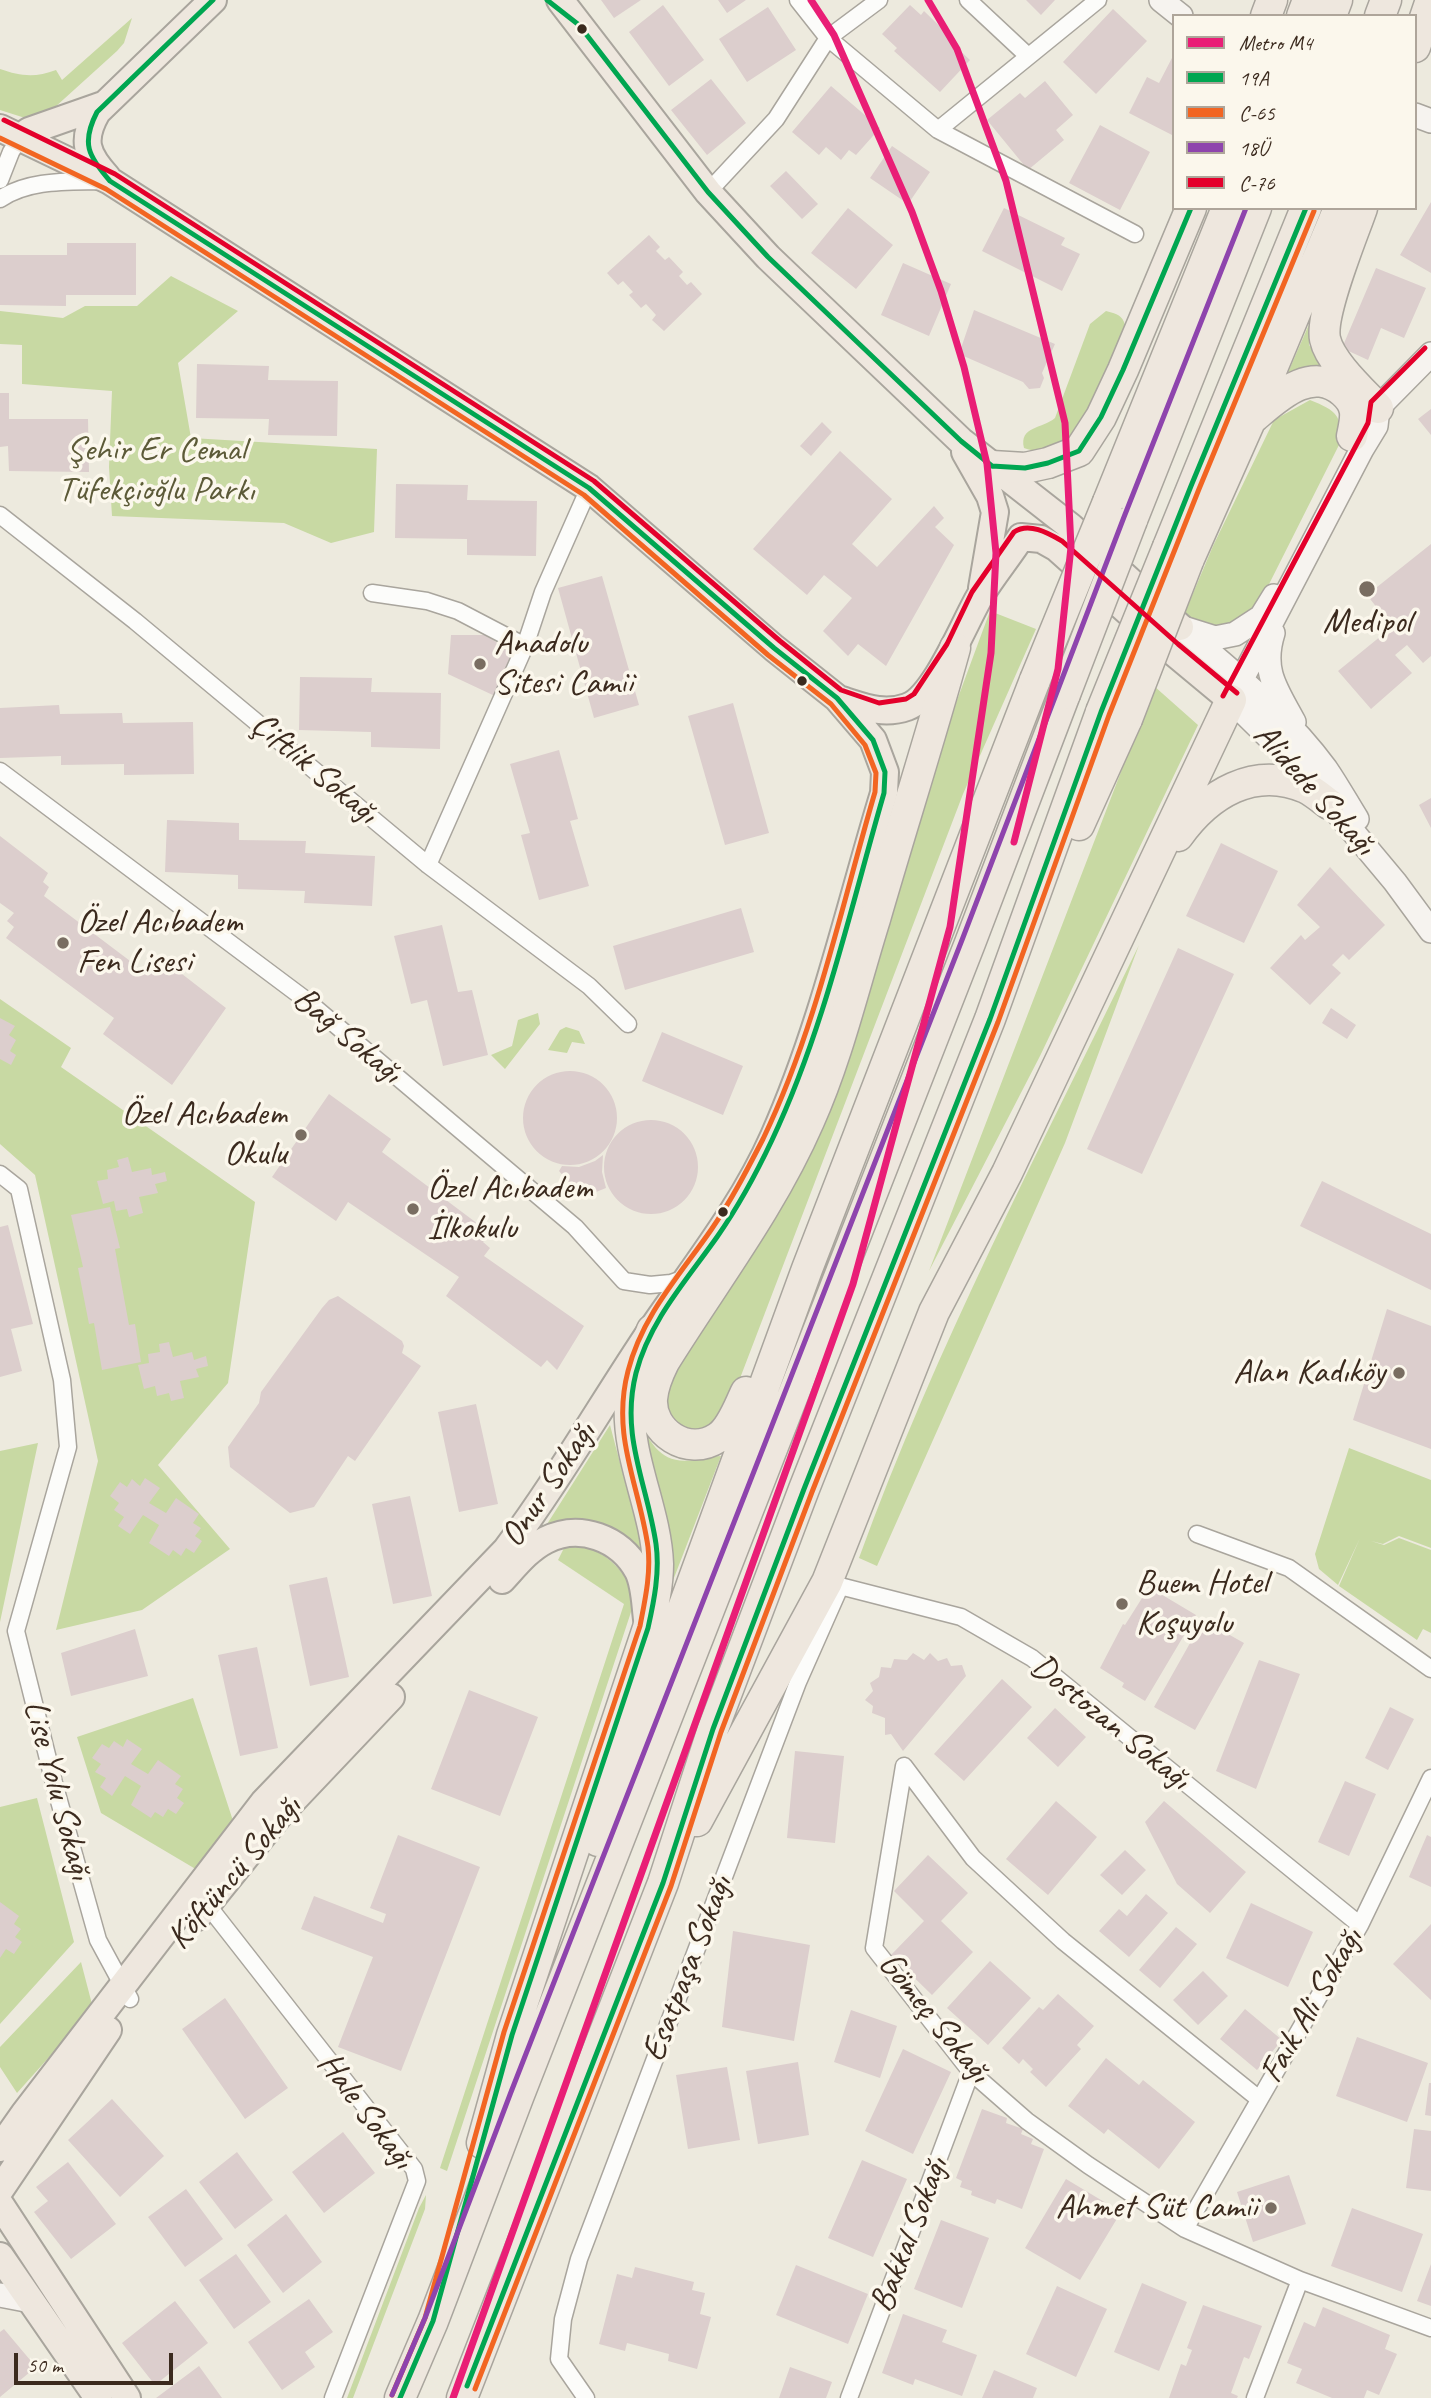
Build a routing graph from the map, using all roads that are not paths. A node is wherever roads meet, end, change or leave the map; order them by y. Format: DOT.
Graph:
graph roads {
  1 [pos="213,0"];
  2 [pos="547,0"];
  3 [pos="560,0"];
  4 [pos="798,0"];
  5 [pos="879,0"];
  6 [pos="968,0"];
  7 [pos="1098,0"];
  8 [pos="1161,0"];
  9 [pos="1429,0"];
  10 [pos="1178,14"];
  11 [pos="1417,22"];
  12 [pos="579,25"];
  13 [pos="828,38"];
  14 [pos="1417,40"];
  15 [pos="1028,56"];
  16 [pos="103,105"];
  17 [pos="938,130"];
  18 [pos="10,132"];
  19 [pos="0,180"];
  20 [pos="110,181"];
  21 [pos="708,192"];
  22 [pos="0,199"];
  23 [pos="1190,210"];
  24 [pos="1226,210"];
  25 [pos="1255,210"];
  26 [pos="1305,210"];
  27 [pos="1338,210"];
  28 [pos="1361,210"];
  29 [pos="1135,234"];
  30 [pos="1431,354"];
  31 [pos="1378,408"];
  32 [pos="1251,419"];
  33 [pos="1352,436"];
  34 [pos="961,441"];
  35 [pos="992,466"];
  36 [pos="589,488"];
  37 [pos="0,515"];
  38 [pos="1178,554"];
  39 [pos="373,593"];
  40 [pos="1287,595"];
  41 [pos="980,596"];
  42 [pos="1180,627"];
  43 [pos="525,646"];
  44 [pos="955,649"];
  45 [pos="1236,690"];
  46 [pos="836,698"];
  47 [pos="1305,743"];
  48 [pos="0,771"];
  49 [pos="1329,803"];
  50 [pos="428,865"];
  51 [pos="1395,882"];
  52 [pos="1431,930"];
  53 [pos="1100,977"];
  54 [pos="628,1024"];
  55 [pos="0,1174"];
  56 [pos="19,1189"];
  57 [pos="0,1193"];
  58 [pos="807,1269"];
  59 [pos="689,1277"];
  60 [pos="652,1330"];
  61 [pos="1197,1534"];
  62 [pos="496,1575"];
  63 [pos="834,1584"];
  64 [pos="648,1628"];
  65 [pos="1431,1669"];
  66 [pos="1431,1778"];
  67 [pos="663,1883"];
  68 [pos="201,1898"];
  69 [pos="1360,1925"];
  70 [pos="126,1992"];
  71 [pos="971,2073"];
  72 [pos="519,2095"];
  73 [pos="1259,2099"];
  74 [pos="34,2119"];
  75 [pos="0,2130"];
  76 [pos="0,2148"];
  77 [pos="0,2190"];
  78 [pos="0,2204"];
  79 [pos="1185,2229"];
  80 [pos="16,2231"];
  81 [pos="0,2256"];
  82 [pos="1300,2280"];
  83 [pos="0,2295"];
  84 [pos="31,2301"];
  85 [pos="433,2320"];
  86 [pos="1431,2328"];
  87 [pos="98,2398"];
  88 [pos="127,2398"];
  89 [pos="333,2398"];
  90 [pos="400,2398"];
  91 [pos="463,2398"];
  92 [pos="586,2398"];
  93 [pos="849,2398"];
  94 [pos="1255,2398"];
  1 -- 16 [label="main road"];
  2 -- 12 [label="main road"];
  3 -- 12 [label="main road"];
  4 -- 13 [label="street"];
  5 -- 13 [label="street"];
  6 -- 15 [label="street"];
  7 -- 15 [label="street"];
  8 -- 10 [label="main road"];
  9 -- 11 [label="highway"];
  9 -- 14 [label="highway"];
  12 -- 21 [label="main road"];
  13 -- 17 [label="street"];
  13 -- 21 [label="street"];
  15 -- 17 [label="street"];
  16 -- 18 [label="main road"];
  16 -- 20 [label="main road"];
  17 -- 29 [label="street"];
  18 -- 19 [label="street"];
  18 -- 20 [label="main road"];
  20 -- 22 [label="street"];
  20 -- 36 [label="main road"];
  21 -- 34 [label="main road"];
  23 -- 35 [label="highway"];
  24 -- 58 [label="highway, bridge"];
  25 -- 72 [label="highway, bridge"];
  26 -- 38 [label="highway"];
  27 -- 32 [label="highway"];
  28 -- 31 [label="highway"];
  30 -- 31 [label="main road"];
  31 -- 33 [label="main road"];
  31 -- 40 [label="main road"];
  32 -- 33 [label="highway"];
  32 -- 38 [label="highway"];
  33 -- 42 [label="main road"];
  34 -- 35 [label="main road"];
  34 -- 41 [label="main road"];
  35 -- 42 [label="main road"];
  36 -- 43 [label="street"];
  36 -- 46 [label="main road"];
  37 -- 50 [label="street, Çiftlik Sokağı"];
  38 -- 67 [label="highway, bridge"];
  39 -- 43 [label="street"];
  40 -- 45 [label="main road"];
  40 -- 47 [label="main road"];
  41 -- 44 [label="main road"];
  41 -- 45 [label="main road"];
  42 -- 45 [label="main road, Alidede Sokağı"];
  43 -- 50 [label="street"];
  44 -- 46 [label="main road"];
  44 -- 58 [label="highway"];
  45 -- 47 [label="main road, Alidede Sokağı"];
  45 -- 49 [label="main road, Alidede Sokağı"];
  45 -- 53 [label="highway"];
  46 -- 59 [label="main road, Onur Sokağı"];
  47 -- 51 [label="main road, Alidede Sokağı"];
  48 -- 59 [label="street, Bağ Sokağı"];
  49 -- 51 [label="main road, Alidede Sokağı"];
  49 -- 53 [label="highway"];
  50 -- 54 [label="street, Çiftlik Sokağı"];
  51 -- 52 [label="main road, Alidede Sokağı"];
  53 -- 63 [label="highway"];
  55 -- 56 [label="street"];
  56 -- 57 [label="street"];
  56 -- 70 [label="street, Lise Yolu Sokağı"];
  58 -- 72 [label="highway"];
  59 -- 60 [label="main road, Onur Sokağı"];
  60 -- 62 [label="main road, Onur Sokağı"];
  60 -- 64 [label="highway"];
  61 -- 65 [label="street"];
  62 -- 64 [label="main road"];
  62 -- 68 [label="main road, Köftüncü Sokağı"];
  63 -- 67 [label="highway"];
  63 -- 69 [label="street, Dostozan Sokağı"];
  63 -- 92 [label="street, Esatpaşa Sokağı"];
  64 -- 85 [label="highway"];
  66 -- 69 [label="street, Faik Ali Sokağı"];
  67 -- 91 [label="highway"];
  68 -- 70 [label="main road, Köftüncü Sokağı"];
  68 -- 89 [label="street, Hale Sokağı"];
  69 -- 73 [label="street, Faik Ali Sokağı"];
  70 -- 74 [label="main road, Köftüncü Sokağı"];
  71 -- 73 [label="street, Gömeç Sokağı"];
  71 -- 79 [label="street, Gömeç Sokağı"];
  71 -- 93 [label="street, Bakkal Sokağı"];
  72 -- 85 [label="highway"];
  73 -- 79 [label="street, Faik Ali Sokağı"];
  74 -- 75 [label="main road, Köftüncü Sokağı"];
  74 -- 76 [label="main road, Köftüncü Sokağı"];
  74 -- 77 [label="main road, Köftüncü Sokağı"];
  74 -- 80 [label="main road"];
  78 -- 80 [label="main road"];
  79 -- 82 [label="street, Gömeç Sokağı"];
  80 -- 88 [label="main road"];
  81 -- 84 [label="main road"];
  82 -- 86 [label="street, Gömeç Sokağı"];
  82 -- 94 [label="street"];
  83 -- 84 [label="main road"];
  84 -- 87 [label="main road"];
  85 -- 90 [label="highway"];
}
